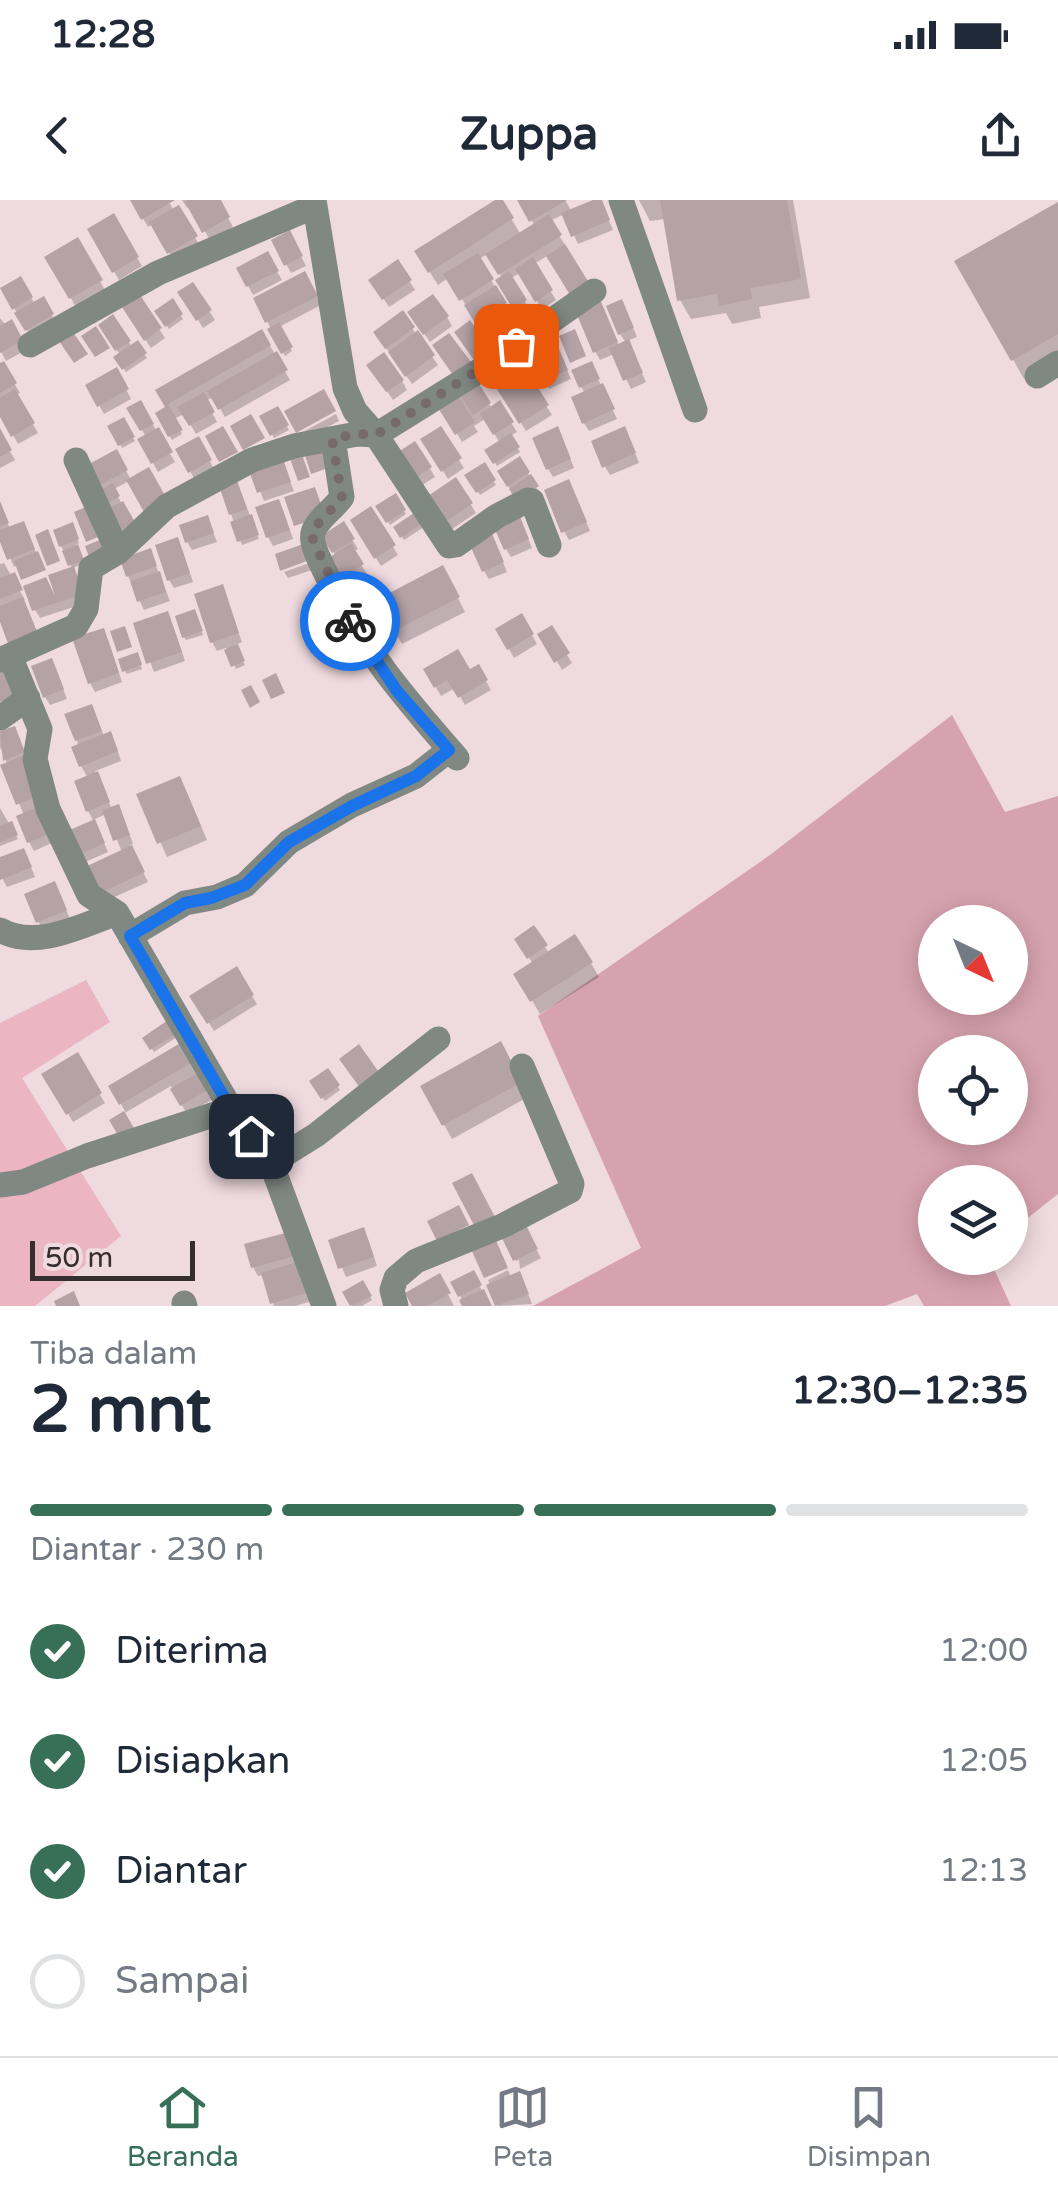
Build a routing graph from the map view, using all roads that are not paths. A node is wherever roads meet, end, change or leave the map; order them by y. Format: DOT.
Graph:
graph roads {
  1 [pos="621,200"];
  2 [pos="315,203"];
  3 [pos="594,291"];
  4 [pos="30,345"];
  5 [pos="695,410"];
  6 [pos="376,435"];
  7 [pos="332,439"];
  8 [pos="76,460"];
  9 [pos="549,546"];
  10 [pos="118,552"];
  11 [pos="5,658"];
  12 [pos="28,698"];
  13 [pos="0,718"];
  14 [pos="124,925"];
  15 [pos="0,930"];
  16 [pos="438,1039"];
  17 [pos="522,1066"];
  18 [pos="231,1109"];
  19 [pos="271,1164"];
  20 [pos="0,1185"];
  21 [pos="324,1306"];
  22 [pos="396,1306"];
  1 -- 5 [label="street"];
  2 -- 4 [label="street"];
  2 -- 6 [label="street"];
  3 -- 6 [label="street"];
  6 -- 7 [label="street"];
  6 -- 9 [label="street"];
  7 -- 10 [label="street"];
  7 -- 14 [label="street"];
  8 -- 10 [label="street"];
  10 -- 11 [label="street"];
  11 -- 12 [label="street"];
  12 -- 13 [label="street"];
  12 -- 14 [label="street"];
  14 -- 15 [label="street"];
  14 -- 18 [label="street"];
  16 -- 19 [label="street"];
  17 -- 22 [label="street"];
  18 -- 19 [label="street"];
  18 -- 20 [label="street"];
  19 -- 21 [label="street"];
}
